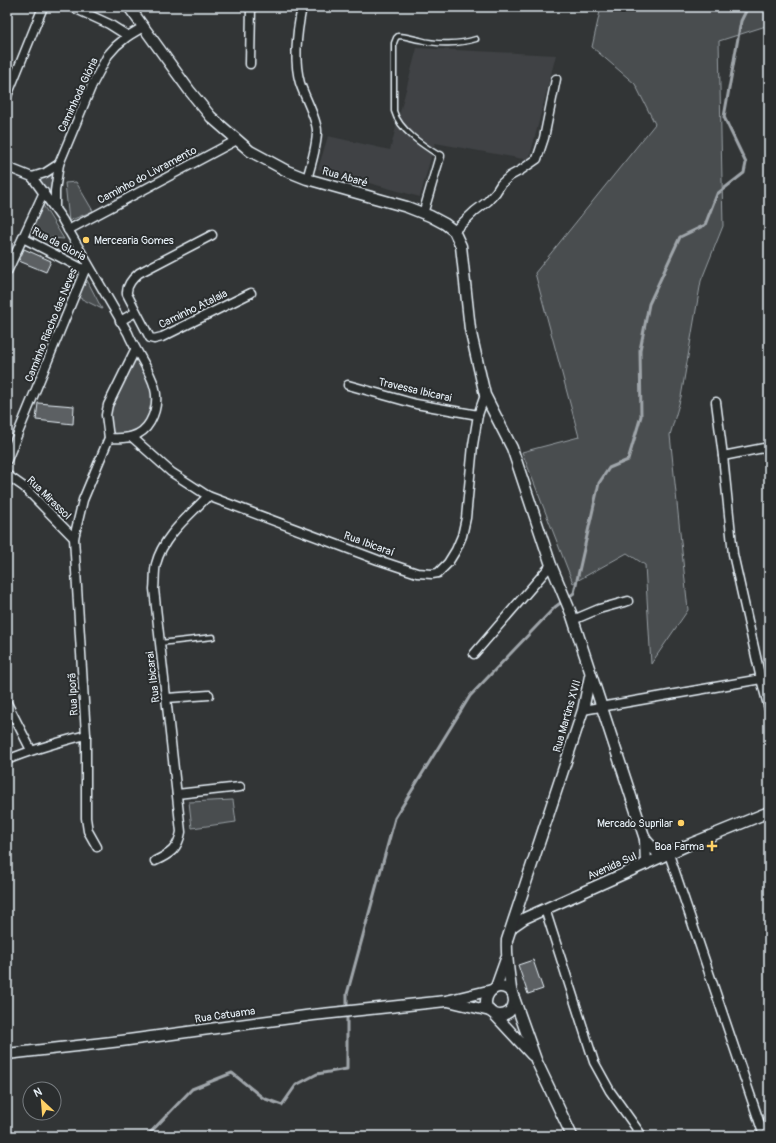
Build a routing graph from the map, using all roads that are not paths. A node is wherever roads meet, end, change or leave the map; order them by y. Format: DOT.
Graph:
graph roads {
  1 [pos="43,7"];
  2 [pos="72,7"];
  3 [pos="129,7"];
  4 [pos="251,7"];
  5 [pos="302,7"];
  6 [pos="143,26"];
  7 [pos="128,36"];
  8 [pos="476,39"];
  9 [pos="250,64"];
  10 [pos="556,79"];
  11 [pos="7,96"];
  12 [pos="237,140"];
  13 [pos="440,156"];
  14 [pos="59,164"];
  15 [pos="7,167"];
  16 [pos="32,177"];
  17 [pos="307,179"];
  18 [pos="44,192"];
  19 [pos="55,209"];
  20 [pos="423,214"];
  21 [pos="68,230"];
  22 [pos="454,231"];
  23 [pos="212,235"];
  24 [pos="23,238"];
  25 [pos="86,268"];
  26 [pos="7,272"];
  27 [pos="251,293"];
  28 [pos="136,312"];
  29 [pos="120,321"];
  30 [pos="135,350"];
  31 [pos="348,384"];
  32 [pos="485,395"];
  33 [pos="716,402"];
  34 [pos="478,415"];
  35 [pos="109,438"];
  36 [pos="132,438"];
  37 [pos="769,447"];
  38 [pos="723,456"];
  39 [pos="7,460"];
  40 [pos="7,475"];
  41 [pos="208,496"];
  42 [pos="74,538"];
  43 [pos="551,565"];
  44 [pos="628,601"];
  45 [pos="572,617"];
  46 [pos="212,637"];
  47 [pos="160,643"];
  48 [pos="474,654"];
  49 [pos="591,674"];
  50 [pos="761,679"];
  51 [pos="209,695"];
  52 [pos="166,698"];
  53 [pos="7,703"];
  54 [pos="601,707"];
  55 [pos="769,709"];
  56 [pos="583,710"];
  57 [pos="86,735"];
  58 [pos="31,750"];
  59 [pos="7,760"];
  60 [pos="240,787"];
  61 [pos="177,794"];
  62 [pos="769,812"];
  63 [pos="645,839"];
  64 [pos="96,847"];
  65 [pos="665,855"];
  66 [pos="155,861"];
  67 [pos="646,864"];
  68 [pos="545,909"];
  69 [pos="512,927"];
  70 [pos="507,957"];
  71 [pos="494,989"];
  72 [pos="513,994"];
  73 [pos="446,1000"];
  74 [pos="492,1012"];
  75 [pos="7,1054"];
  76 [pos="536,1060"];
  77 [pos="572,1136"];
  78 [pos="642,1136"];
  79 [pos="764,1136"];
  1 -- 11 [label="street"];
  2 -- 7 [label="street"];
  3 -- 6 [label="street, Rua Abaré"];
  4 -- 9 [label="street"];
  5 -- 17 [label="street"];
  6 -- 7 [label="street, Caminhoda Glória"];
  6 -- 12 [label="street, Rua Abaré"];
  7 -- 14 [label="street, Caminhoda Glória"];
  8 -- 13 [label="lane"];
  10 -- 22 [label="street"];
  12 -- 17 [label="street, Rua Abaré"];
  12 -- 21 [label="street, Caminho do Livramento"];
  13 -- 20 [label="street"];
  14 -- 16 [label="street"];
  14 -- 19 [label="street, Caminhoda Glória"];
  15 -- 16 [label="street"];
  16 -- 18 [label="street"];
  17 -- 20 [label="street, Rua Abaré"];
  18 -- 19 [label="street"];
  18 -- 24 [label="street"];
  19 -- 21 [label="street"];
  20 -- 22 [label="street, Rua Abaré"];
  21 -- 25 [label="street"];
  22 -- 32 [label="street"];
  23 -- 28 [label="street"];
  24 -- 25 [label="street, Rua da Gloria"];
  24 -- 26 [label="street"];
  25 -- 29 [label="street"];
  25 -- 39 [label="street, Caminho Riacho das Neves"];
  27 -- 28 [label="street, Caminho Atalaia"];
  28 -- 29 [label="street"];
  29 -- 30 [label="street"];
  30 -- 35 [label="street"];
  30 -- 36 [label="street"];
  31 -- 34 [label="street, Travessa Ibicarai"];
  32 -- 34 [label="street, Rua Ibicaraí"];
  32 -- 43 [label="street, Rua Martins XVII"];
  33 -- 38 [label="street"];
  34 -- 41 [label="street, Rua Ibicaraí"];
  35 -- 36 [label="street"];
  35 -- 42 [label="street, Rua Iporã"];
  36 -- 41 [label="street, Rua Ibicaraí"];
  37 -- 38 [label="street"];
  38 -- 50 [label="street"];
  40 -- 42 [label="street, Rua Mirassol"];
  41 -- 47 [label="street, Rua Ibicarai"];
  42 -- 57 [label="street, Rua Iporã"];
  43 -- 45 [label="street, Rua Martins XVII"];
  43 -- 48 [label="street"];
  44 -- 45 [label="street"];
  45 -- 49 [label="street, Rua Martins XVII"];
  46 -- 47 [label="lane"];
  47 -- 52 [label="street, Rua Ibicarai"];
  49 -- 54 [label="street"];
  49 -- 56 [label="street, Rua Martins XVII"];
  50 -- 54 [label="street"];
  50 -- 55 [label="street"];
  51 -- 52 [label="street"];
  52 -- 61 [label="street, Rua Ibicarai"];
  53 -- 58 [label="street"];
  54 -- 56 [label="street"];
  54 -- 63 [label="street"];
  56 -- 69 [label="street, Rua Martins XVII"];
  57 -- 58 [label="street"];
  57 -- 64 [label="street, Rua Iporã"];
  58 -- 59 [label="street"];
  60 -- 61 [label="street"];
  61 -- 66 [label="street, Rua Ibicarai"];
  62 -- 65 [label="street, Avenida Sul"];
  63 -- 65 [label="street"];
  63 -- 67 [label="street"];
  65 -- 67 [label="street, Avenida Sul"];
  65 -- 79 [label="street"];
  67 -- 68 [label="street, Avenida Sul"];
  68 -- 69 [label="street, Avenida Sul"];
  68 -- 78 [label="street"];
  69 -- 70 [label="street, Rua Martins XVII"];
  70 -- 71 [label="street, Rua Martins XVII"];
  70 -- 72 [label="street, Rua Martins XVII"];
  71 -- 72 [label="street"];
  71 -- 73 [label="street, Rua Catuama"];
  71 -- 74 [label="street"];
  72 -- 74 [label="street"];
  72 -- 76 [label="street, Rua Martins XVII"];
  73 -- 74 [label="street, Rua Catuama"];
  73 -- 75 [label="street, Rua Catuama"];
  74 -- 76 [label="street"];
  76 -- 77 [label="street"];
}
